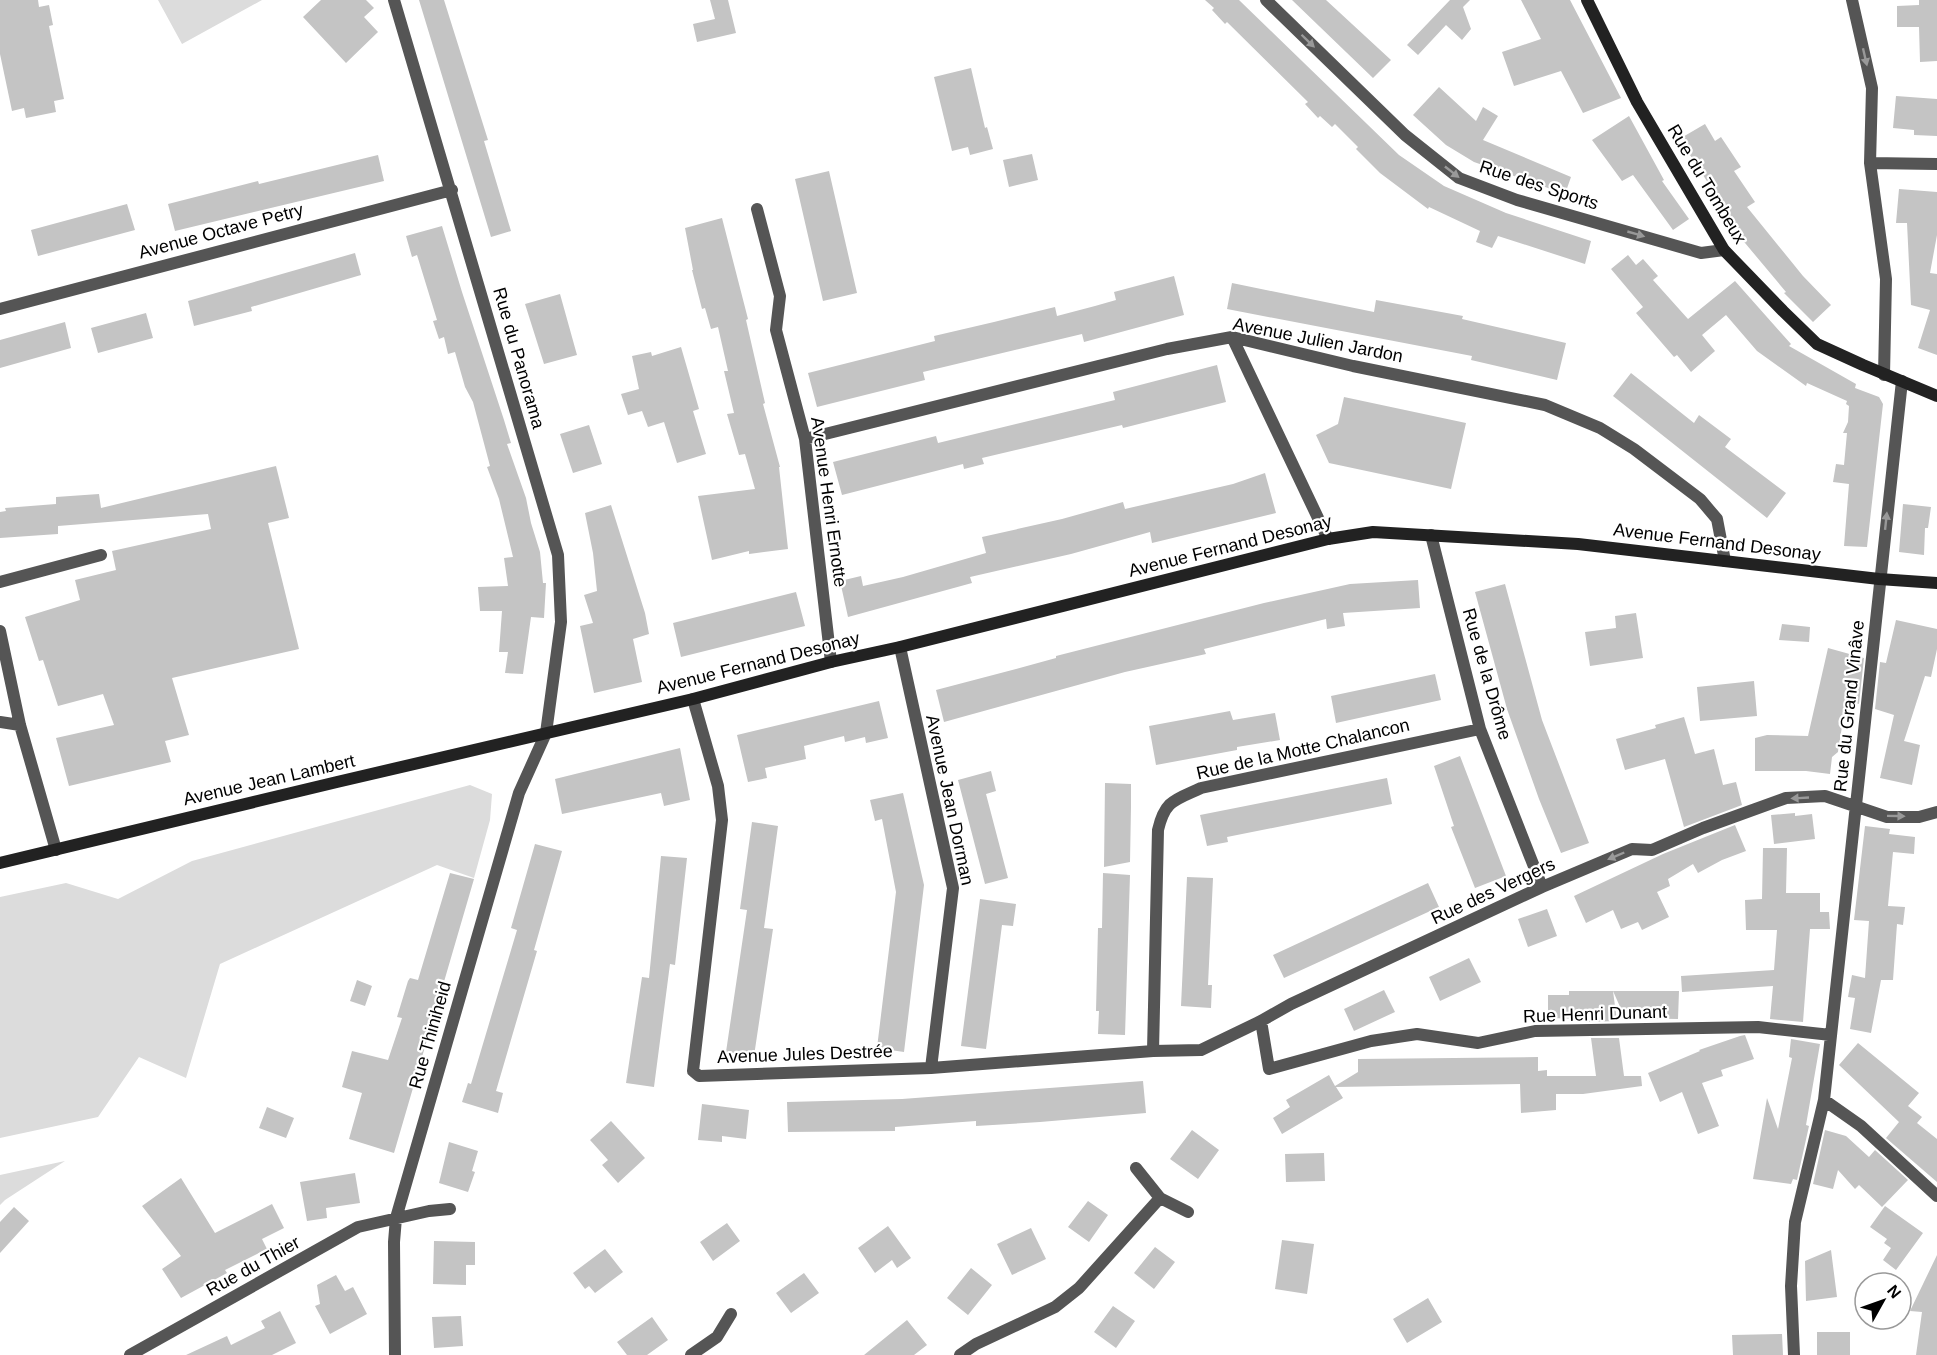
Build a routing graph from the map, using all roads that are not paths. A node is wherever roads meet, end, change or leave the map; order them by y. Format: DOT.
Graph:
graph roads {
  1 [pos="394,0"];
  2 [pos="1266,0"];
  3 [pos="1587,0"];
  4 [pos="1852,0"];
  5 [pos="1870,163"];
  6 [pos="1937,165"];
  7 [pos="452,190"];
  8 [pos="757,209"];
  9 [pos="1724,250"];
  10 [pos="0,309"];
  11 [pos="1232,337"];
  12 [pos="1884,375"];
  13 [pos="1902,381"];
  14 [pos="1937,396"];
  15 [pos="806,439"];
  16 [pos="1431,536"];
  17 [pos="1328,539"];
  18 [pos="101,555"];
  19 [pos="1725,561"];
  20 [pos="1879,579"];
  21 [pos="0,582"];
  22 [pos="1937,583"];
  23 [pos="0,631"];
  24 [pos="900,647"];
  25 [pos="831,662"];
  26 [pos="693,699"];
  27 [pos="0,722"];
  28 [pos="20,725"];
  29 [pos="1480,729"];
  30 [pos="546,733"];
  31 [pos="1856,807"];
  32 [pos="1937,812"];
  33 [pos="56,850"];
  34 [pos="0,863"];
  35 [pos="1542,887"];
  36 [pos="1261,1022"];
  37 [pos="1831,1035"];
  38 [pos="1153,1051"];
  39 [pos="930,1068"];
  40 [pos="1824,1100"];
  41 [pos="1136,1168"];
  42 [pos="1937,1196"];
  43 [pos="1160,1198"];
  44 [pos="450,1209"];
  45 [pos="1188,1212"];
  46 [pos="396,1218"];
  47 [pos="731,1314"];
  48 [pos="130,1355"];
  49 [pos="395,1355"];
  50 [pos="691,1355"];
  51 [pos="960,1355"];
  52 [pos="1794,1355"];
  1 -- 7 [label="street, Rue du Panorama"];
  2 -- 9 [label="street, Rue des Sports, one-way"];
  3 -- 9 [label="main road, Rue du Tombeux"];
  4 -- 5 [label="street, one-way"];
  5 -- 6 [label="street"];
  5 -- 12 [label="street"];
  7 -- 10 [label="street, Avenue Octave Petry"];
  7 -- 30 [label="street, Rue du Panorama"];
  8 -- 15 [label="street, Avenue Henri Ernotte"];
  9 -- 12 [label="main road, Rue du Tombeux"];
  11 -- 15 [label="street, Avenue Julien Jardon"];
  11 -- 17 [label="street"];
  11 -- 19 [label="street, Avenue Julien Jardon"];
  12 -- 13 [label="main road, Rue du Tombeux"];
  13 -- 14 [label="main road, Rue du Tombeux"];
  20 -- 13 [label="street, Rue du Grand Vinâve, one-way"];
  15 -- 25 [label="street, Avenue Henri Ernotte"];
  16 -- 17 [label="main road, Avenue Fernand Desonay"];
  16 -- 19 [label="main road, Avenue Fernand Desonay"];
  16 -- 29 [label="street, Rue de la Drôme"];
  17 -- 24 [label="main road, Avenue Fernand Desonay"];
  18 -- 21 [label="street"];
  19 -- 20 [label="main road, Avenue Fernand Desonay"];
  20 -- 22 [label="main road, Avenue Fernand Desonay"];
  20 -- 31 [label="street, Rue du Grand Vinâve"];
  23 -- 28 [label="street"];
  24 -- 25 [label="main road, Avenue Fernand Desonay"];
  24 -- 39 [label="street, Avenue Jean Dorman"];
  25 -- 26 [label="main road, Avenue Fernand Desonay"];
  26 -- 30 [label="main road, Avenue Fernand Desonay"];
  26 -- 39 [label="street, Avenue Jules Destrée"];
  27 -- 28 [label="street"];
  28 -- 33 [label="street"];
  29 -- 35 [label="street, Rue de la Drôme"];
  29 -- 38 [label="street, Rue de la Motte Chalancon"];
  30 -- 33 [label="main road, Avenue Jean Lambert"];
  30 -- 46 [label="street, Rue Thiniheid"];
  31 -- 32 [label="street, Rue des Vergers, one-way"];
  31 -- 35 [label="street, Rue des Vergers, one-way"];
  31 -- 37 [label="street, Rue du Grand Vinâve"];
  33 -- 34 [label="main road, Avenue Jean Lambert"];
  35 -- 36 [label="street, Rue des Vergers"];
  36 -- 37 [label="street, Rue Henri Dunant"];
  36 -- 38 [label="street, Rue des Vergers"];
  37 -- 40 [label="street, Rue du Grand Vinâve"];
  38 -- 39 [label="street, Avenue Jules Destrée"];
  40 -- 42 [label="street"];
  40 -- 52 [label="street, Rue du Grand Vinâve"];
  41 -- 43 [label="street"];
  43 -- 45 [label="street"];
  43 -- 51 [label="street"];
  44 -- 46 [label="street"];
  46 -- 48 [label="street, Rue du Thier"];
  46 -- 49 [label="street, Rue Thiniheid"];
  47 -- 50 [label="street"];
}
